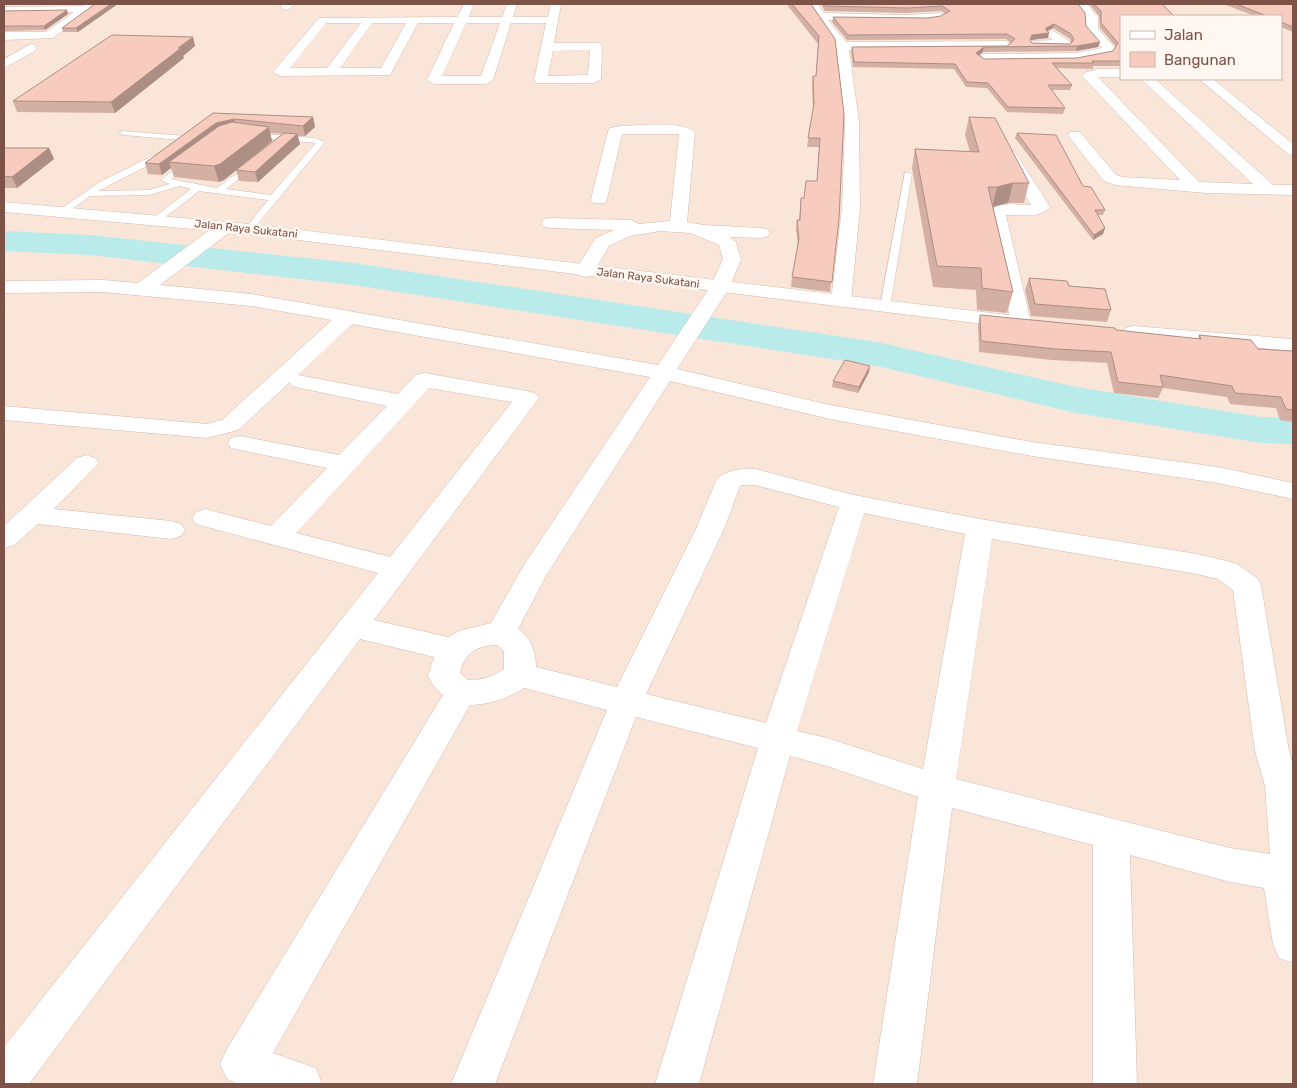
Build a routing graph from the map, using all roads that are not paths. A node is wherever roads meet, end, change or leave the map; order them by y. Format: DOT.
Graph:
graph roads {
  1 [pos="469,4"];
  2 [pos="512,4"];
  3 [pos="556,4"];
  4 [pos="1081,4"];
  5 [pos="89,6"];
  6 [pos="4,10"];
  7 [pos="816,10"];
  8 [pos="941,16"];
  9 [pos="369,20"];
  10 [pos="414,20"];
  11 [pos="461,20"];
  12 [pos="507,20"];
  13 [pos="552,20"];
  14 [pos="69,21"];
  15 [pos="4,22"];
  16 [pos="1052,34"];
  17 [pos="4,36"];
  18 [pos="1015,44"];
  19 [pos="842,46"];
  20 [pos="546,47"];
  21 [pos="31,48"];
  22 [pos="1037,57"];
  23 [pos="983,58"];
  24 [pos="4,64"];
  25 [pos="331,72"];
  26 [pos="1120,73"];
  27 [pos="1148,80"];
  28 [pos="1206,80"];
  29 [pos="124,133"];
  30 [pos="702,133"];
  31 [pos="245,134"];
  32 [pos="1075,135"];
  33 [pos="284,138"];
  34 [pos="1004,143"];
  35 [pos="276,144"];
  36 [pos="1293,152"];
  37 [pos="196,155"];
  38 [pos="262,156"];
  39 [pos="908,174"];
  40 [pos="179,184"];
  41 [pos="1194,186"];
  42 [pos="197,188"];
  43 [pos="1268,190"];
  44 [pos="1293,190"];
  45 [pos="219,191"];
  46 [pos="88,194"];
  47 [pos="273,198"];
  48 [pos="599,199"];
  49 [pos="4,207"];
  50 [pos="62,212"];
  51 [pos="156,220"];
  52 [pos="550,223"];
  53 [pos="660,226"];
  54 [pos="225,227"];
  55 [pos="249,229"];
  56 [pos="688,229"];
  57 [pos="761,233"];
  58 [pos="586,271"];
  59 [pos="4,287"];
  60 [pos="720,287"];
  61 [pos="142,290"];
  62 [pos="841,301"];
  63 [pos="885,307"];
  64 [pos="348,317"];
  65 [pos="1022,323"];
  66 [pos="1041,324"];
  67 [pos="1110,330"];
  68 [pos="1293,344"];
  69 [pos="670,364"];
  70 [pos="300,381"];
  71 [pos="404,402"];
  72 [pos="4,413"];
  73 [pos="240,443"];
  74 [pos="86,463"];
  75 [pos="345,464"];
  76 [pos="1293,491"];
  77 [pos="854,503"];
  78 [pos="32,515"];
  79 [pos="205,518"];
  80 [pos="980,528"];
  81 [pos="171,530"];
  82 [pos="277,537"];
  83 [pos="4,538"];
  84 [pos="397,568"];
  85 [pos="353,626"];
  86 [pos="501,633"];
  87 [pos="452,650"];
  88 [pos="519,675"];
  89 [pos="461,693"];
  90 [pos="626,702"];
  91 [pos="777,741"];
  92 [pos="937,789"];
  93 [pos="1111,834"];
  94 [pos="1286,874"];
  95 [pos="1293,944"];
  96 [pos="4,1082"];
  97 [pos="300,1084"];
  98 [pos="474,1084"];
  99 [pos="677,1084"];
  100 [pos="895,1084"];
  101 [pos="1115,1084"];
  1 -- 11 [label="street"];
  2 -- 12 [label="street"];
  3 -- 13 [label="street"];
  4 -- 22 [label="street"];
  5 -- 6 [label="street"];
  5 -- 14 [label="street"];
  7 -- 8 [label="street"];
  7 -- 19 [label="street"];
  9 -- 10 [label="street"];
  9 -- 25 [label="street"];
  9 -- 25 [label="street"];
  10 -- 11 [label="street"];
  10 -- 25 [label="street"];
  11 -- 12 [label="street"];
  11 -- 12 [label="street"];
  12 -- 13 [label="street"];
  13 -- 20 [label="street"];
  14 -- 15 [label="street"];
  14 -- 17 [label="street"];
  16 -- 22 [label="street"];
  18 -- 19 [label="street"];
  19 -- 62 [label="street"];
  20 -- 20 [label="street"];
  21 -- 24 [label="street"];
  22 -- 23 [label="street"];
  26 -- 41 [label="street"];
  27 -- 43 [label="street"];
  28 -- 36 [label="street"];
  29 -- 46 [label="lane"];
  30 -- 56 [label="street"];
  31 -- 33 [label="lane"];
  32 -- 41 [label="street"];
  33 -- 35 [label="lane"];
  33 -- 47 [label="lane"];
  34 -- 65 [label="street"];
  37 -- 40 [label="lane"];
  38 -- 45 [label="lane"];
  39 -- 63 [label="lane"];
  40 -- 42 [label="lane"];
  40 -- 46 [label="lane"];
  41 -- 43 [label="street"];
  42 -- 45 [label="lane"];
  42 -- 51 [label="lane"];
  43 -- 44 [label="street"];
  45 -- 47 [label="lane"];
  46 -- 50 [label="lane"];
  47 -- 55 [label="lane"];
  48 -- 56 [label="street"];
  49 -- 50 [label="street, Jalan Raya Sukatani"];
  50 -- 51 [label="street, Jalan Raya Sukatani"];
  51 -- 54 [label="street, Jalan Raya Sukatani"];
  52 -- 53 [label="street"];
  53 -- 56 [label="street"];
  53 -- 58 [label="street"];
  54 -- 55 [label="street, Jalan Raya Sukatani"];
  54 -- 61 [label="street"];
  55 -- 58 [label="street, Jalan Raya Sukatani"];
  56 -- 57 [label="street"];
  56 -- 60 [label="street"];
  58 -- 60 [label="street, Jalan Raya Sukatani"];
  59 -- 61 [label="street"];
  60 -- 62 [label="street, Jalan Raya Sukatani"];
  60 -- 69 [label="street"];
  61 -- 64 [label="street"];
  62 -- 63 [label="street, Jalan Raya Sukatani"];
  63 -- 65 [label="street, Jalan Raya Sukatani"];
  64 -- 69 [label="street"];
  64 -- 72 [label="street"];
  65 -- 66 [label="street, Jalan Raya Sukatani"];
  67 -- 68 [label="street"];
  69 -- 76 [label="street"];
  69 -- 86 [label="street"];
  70 -- 71 [label="street"];
  71 -- 75 [label="street"];
  71 -- 84 [label="street"];
  73 -- 75 [label="street"];
  74 -- 78 [label="street"];
  75 -- 82 [label="street"];
  77 -- 80 [label="street"];
  77 -- 90 [label="street"];
  77 -- 91 [label="street"];
  78 -- 81 [label="street"];
  78 -- 83 [label="street"];
  79 -- 82 [label="street"];
  80 -- 92 [label="street"];
  80 -- 94 [label="street"];
  82 -- 84 [label="street"];
  84 -- 85 [label="street"];
  85 -- 87 [label="street"];
  85 -- 96 [label="street"];
  86 -- 87 [label="street"];
  86 -- 88 [label="street"];
  87 -- 89 [label="street"];
  88 -- 89 [label="street"];
  88 -- 90 [label="street"];
  89 -- 97 [label="street"];
  90 -- 91 [label="street"];
  90 -- 98 [label="street"];
  91 -- 92 [label="street"];
  91 -- 99 [label="street"];
  92 -- 93 [label="street"];
  92 -- 100 [label="street"];
  93 -- 94 [label="street"];
  93 -- 101 [label="street"];
  94 -- 95 [label="street"];
}
